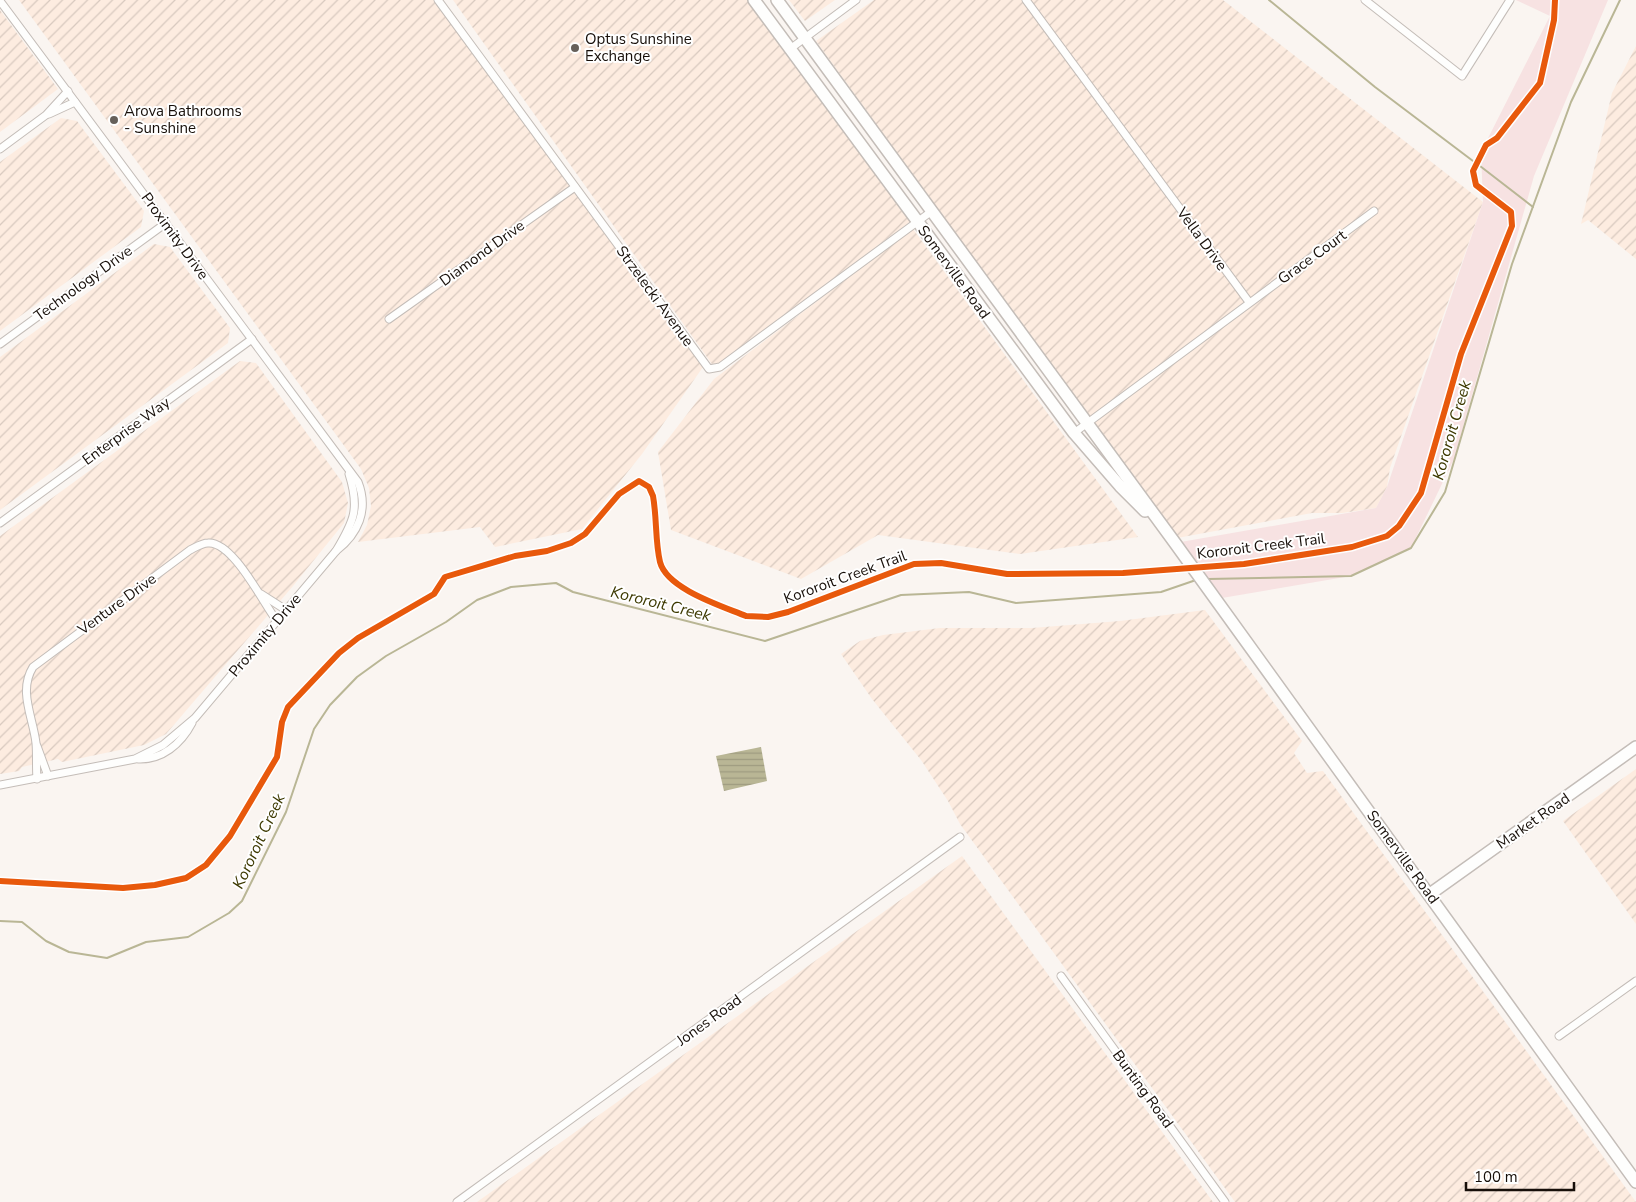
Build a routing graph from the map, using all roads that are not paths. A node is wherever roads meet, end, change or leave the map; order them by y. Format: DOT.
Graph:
graph roads {
  1 [pos="438,0"];
  2 [pos="754,0"];
  3 [pos="777,0"];
  4 [pos="856,0"];
  5 [pos="1026,0"];
  6 [pos="1364,0"];
  7 [pos="1510,0"];
  8 [pos="0,1"];
  9 [pos="805,38"];
  10 [pos="790,49"];
  11 [pos="68,91"];
  12 [pos="75,102"];
  13 [pos="46,115"];
  14 [pos="0,149"];
  15 [pos="575,187"];
  16 [pos="932,211"];
  17 [pos="1374,211"];
  18 [pos="166,223"];
  19 [pos="918,223"];
  20 [pos="1249,302"];
  21 [pos="389,319"];
  22 [pos="252,339"];
  23 [pos="0,344"];
  24 [pos="1087,422"];
  25 [pos="1074,433"];
  26 [pos="0,523"];
  27 [pos="1168,533"];
  28 [pos="258,592"];
  29 [pos="286,610"];
  30 [pos="277,621"];
  31 [pos="36,743"];
  32 [pos="1636,747"];
  33 [pos="48,776"];
  34 [pos="37,778"];
  35 [pos="0,785"];
  36 [pos="960,838"];
  37 [pos="1430,894"];
  38 [pos="1061,976"];
  39 [pos="1636,981"];
  40 [pos="1559,1036"];
  41 [pos="1636,1182"];
  42 [pos="458,1202"];
  43 [pos="1224,1202"];
  1 -- 15 [label="street, Strzelecki Avenue"];
  2 -- 10 [label="main road, Somerville Road"];
  3 -- 9 [label="main road, Somerville Road"];
  4 -- 9 [label="street"];
  5 -- 20 [label="street, Vella Drive"];
  6 -- 7 [label="street"];
  8 -- 11 [label="street, Proximity Drive"];
  9 -- 10 [label="street"];
  9 -- 16 [label="main road, Somerville Road"];
  10 -- 19 [label="main road, Somerville Road"];
  11 -- 12 [label="street, Proximity Drive"];
  11 -- 13 [label="street"];
  12 -- 13 [label="street"];
  12 -- 18 [label="street, Proximity Drive"];
  13 -- 14 [label="street"];
  15 -- 19 [label="street, Strzelecki Avenue"];
  15 -- 21 [label="street, Diamond Drive"];
  16 -- 19 [label="street, Strzelecki Avenue"];
  16 -- 24 [label="main road, Somerville Road"];
  17 -- 20 [label="street, Grace Court"];
  18 -- 22 [label="street, Proximity Drive"];
  18 -- 23 [label="street, Technology Drive"];
  19 -- 25 [label="main road, Somerville Road"];
  20 -- 24 [label="street"];
  22 -- 26 [label="street, Enterprise Way"];
  22 -- 29 [label="street, Proximity Drive"];
  24 -- 25 [label="street"];
  24 -- 27 [label="main road, Somerville Road"];
  25 -- 27 [label="main road, Somerville Road"];
  27 -- 37 [label="main road, Somerville Road"];
  28 -- 29 [label="street, Venture Drive"];
  28 -- 30 [label="street, Venture Drive"];
  28 -- 31 [label="street, Venture Drive"];
  29 -- 30 [label="street, Proximity Drive"];
  30 -- 33 [label="street, Proximity Drive"];
  31 -- 33 [label="street, Venture Drive"];
  31 -- 34 [label="street, Venture Drive"];
  32 -- 37 [label="main road, Market Road"];
  33 -- 34 [label="street, Proximity Drive"];
  34 -- 35 [label="street, Proximity Drive"];
  36 -- 42 [label="street, Jones Road"];
  37 -- 41 [label="main road, Somerville Road"];
  38 -- 43 [label="street, Bunting Road"];
  39 -- 40 [label="street"];
}
